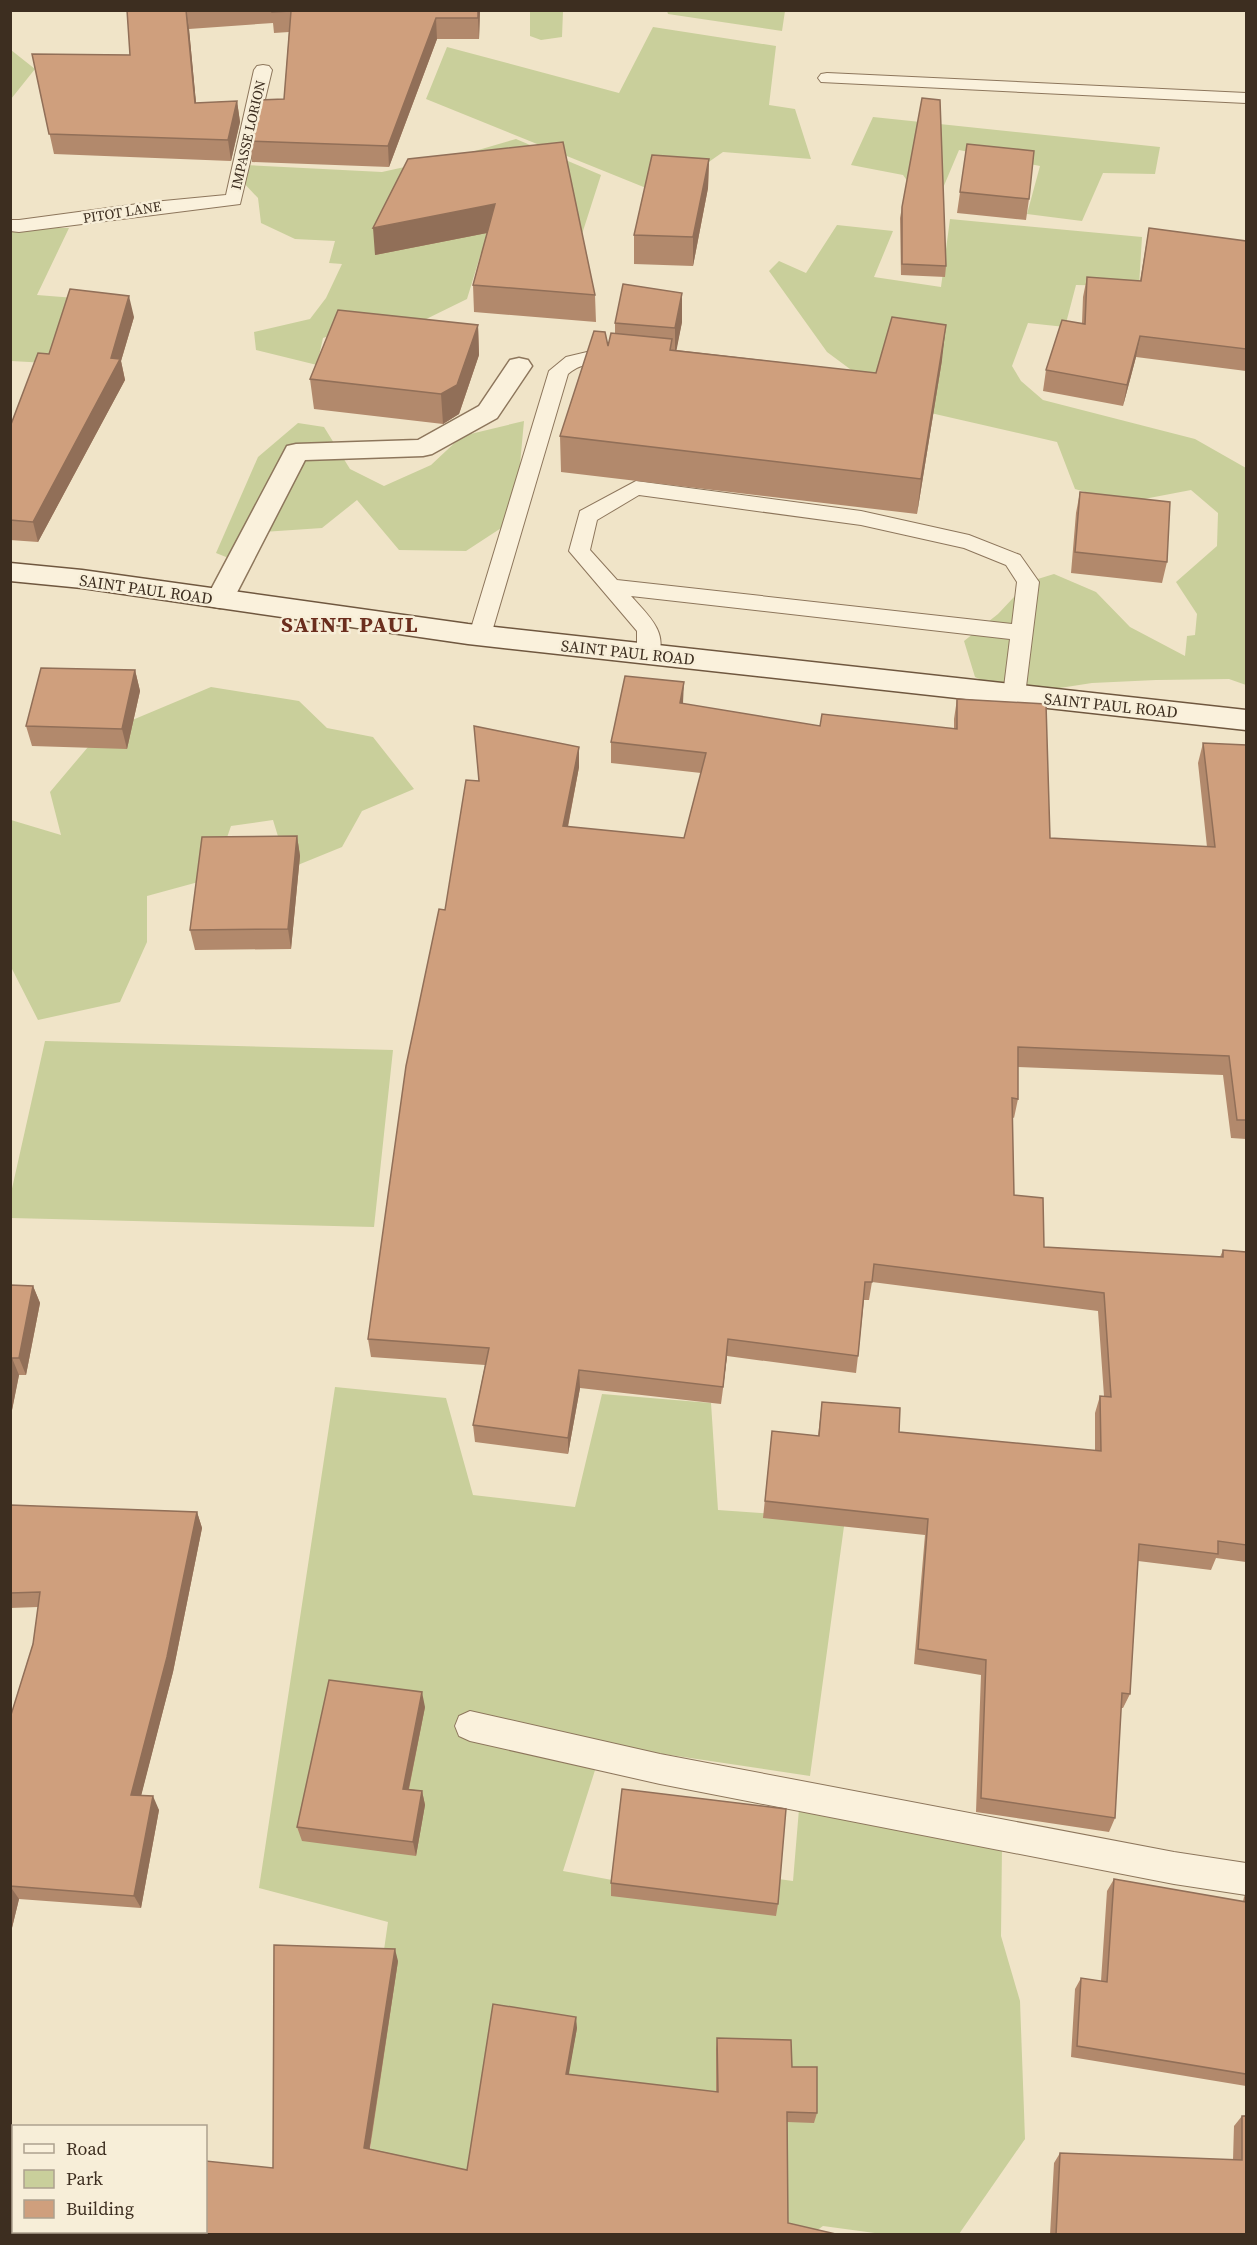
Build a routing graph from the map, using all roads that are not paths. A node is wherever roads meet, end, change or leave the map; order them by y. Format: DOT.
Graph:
graph roads {
  1 [pos="263,70"];
  2 [pos="827,78"];
  3 [pos="1246,98"];
  4 [pos="234,200"];
  5 [pos="10,225"];
  6 [pos="632,362"];
  7 [pos="519,366"];
  8 [pos="10,572"];
  9 [pos="614,587"];
  10 [pos="220,599"];
  11 [pos="1022,633"];
  12 [pos="480,635"];
  13 [pos="648,654"];
  14 [pos="1014,695"];
  15 [pos="1246,720"];
  16 [pos="470,1726"];
  17 [pos="1246,1879"];
  1 -- 4 [label="lane, IMPASSE LORION"];
  2 -- 3 [label="lane"];
  4 -- 5 [label="lane, PITOT LANE"];
  6 -- 12 [label="lane"];
  7 -- 10 [label="main road"];
  8 -- 10 [label="main road, SAINT PAUL ROAD"];
  9 -- 11 [label="lane"];
  9 -- 11 [label="lane"];
  9 -- 13 [label="lane"];
  10 -- 12 [label="main road, SAINT PAUL ROAD"];
  11 -- 14 [label="lane"];
  12 -- 13 [label="main road, SAINT PAUL ROAD"];
  13 -- 14 [label="main road, SAINT PAUL ROAD"];
  14 -- 15 [label="main road, SAINT PAUL ROAD"];
  16 -- 17 [label="lane"];
}
